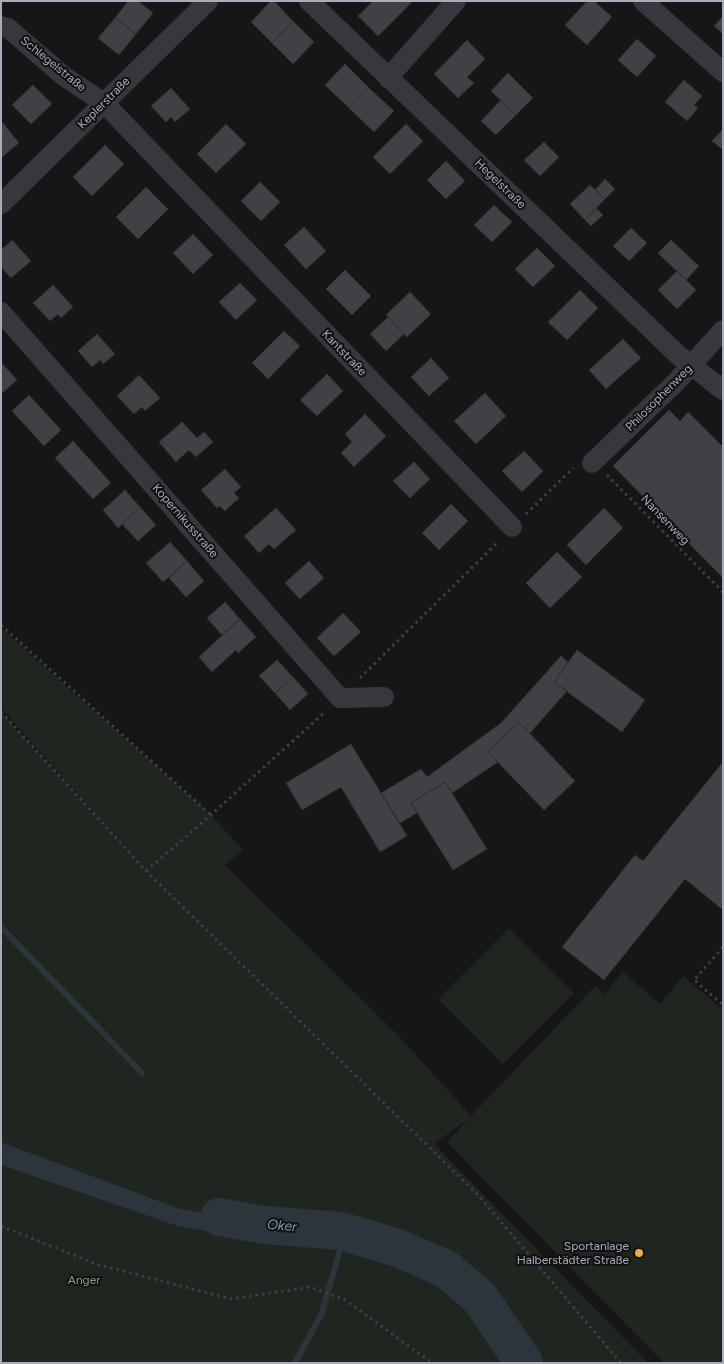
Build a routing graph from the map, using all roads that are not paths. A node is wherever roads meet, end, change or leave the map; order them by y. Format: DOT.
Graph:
graph roads {
  1 [pos="208,1"];
  2 [pos="309,1"];
  3 [pos="456,1"];
  4 [pos="644,1"];
  5 [pos="1,26"];
  6 [pos="723,72"];
  7 [pos="388,78"];
  8 [pos="104,103"];
  9 [pos="1,204"];
  10 [pos="1,312"];
  11 [pos="723,330"];
  12 [pos="691,366"];
  13 [pos="723,390"];
  14 [pos="592,463"];
  15 [pos="512,527"];
  16 [pos="384,697"];
  1 -- 8 [label="street, Keplerstraße"];
  2 -- 7 [label="street, Hegelstraße"];
  3 -- 7 [label="street"];
  4 -- 6 [label="street"];
  5 -- 8 [label="street, Schlegelstraße"];
  7 -- 12 [label="street, Hegelstraße"];
  8 -- 9 [label="street, Keplerstraße"];
  8 -- 15 [label="street, Kantstraße"];
  10 -- 16 [label="street, Kopernikusstraße"];
  11 -- 12 [label="street, Philosophenweg"];
  12 -- 13 [label="street, Hegelstraße"];
  12 -- 14 [label="street, Philosophenweg"];
}
